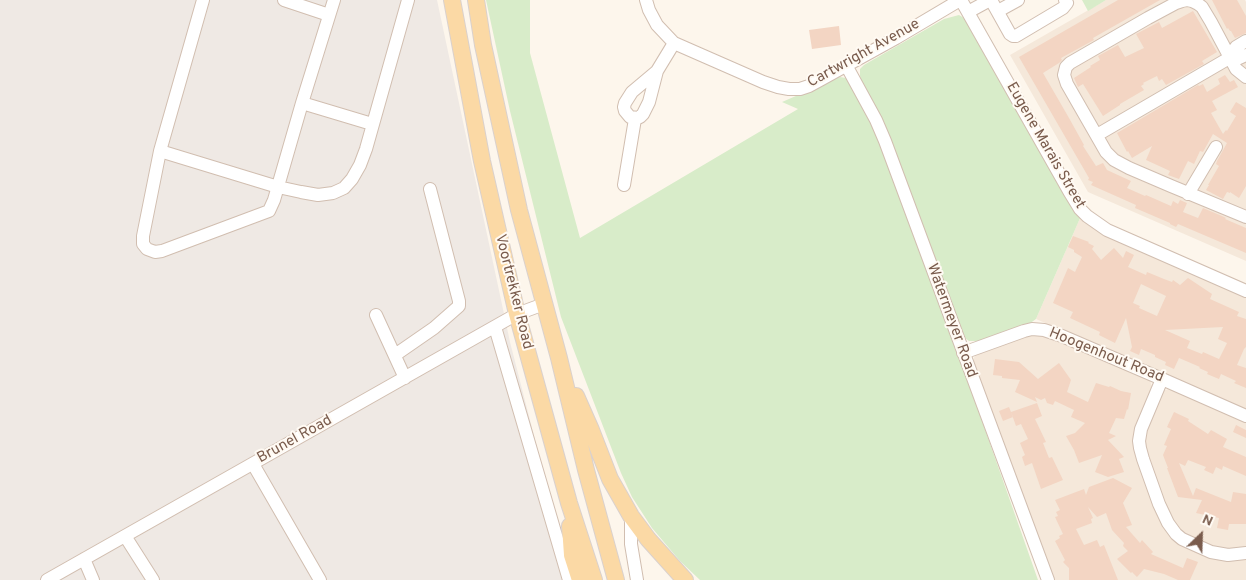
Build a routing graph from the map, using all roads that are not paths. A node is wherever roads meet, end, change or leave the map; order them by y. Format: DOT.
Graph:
graph roads {
  1 [pos="203,0"];
  2 [pos="284,0"];
  3 [pos="334,0"];
  4 [pos="408,0"];
  5 [pos="452,0"];
  6 [pos="476,0"];
  7 [pos="646,0"];
  8 [pos="960,0"];
  9 [pos="1018,0"];
  10 [pos="1065,0"];
  11 [pos="993,4"];
  12 [pos="968,12"];
  13 [pos="329,15"];
  14 [pos="1246,41"];
  15 [pos="674,43"];
  16 [pos="1246,55"];
  17 [pos="1231,57"];
  18 [pos="846,66"];
  19 [pos="657,71"];
  20 [pos="1246,77"];
  21 [pos="302,103"];
  22 [pos="635,119"];
  23 [pos="372,124"];
  24 [pos="1097,135"];
  25 [pos="1216,147"];
  26 [pos="160,151"];
  27 [pos="624,185"];
  28 [pos="278,187"];
  29 [pos="430,189"];
  30 [pos="1188,194"];
  31 [pos="1246,216"];
  32 [pos="1246,291"];
  33 [pos="544,304"];
  34 [pos="517,314"];
  35 [pos="376,315"];
  36 [pos="495,327"];
  37 [pos="963,352"];
  38 [pos="395,355"];
  39 [pos="559,358"];
  40 [pos="405,378"];
  41 [pos="1162,378"];
  42 [pos="1246,416"];
  43 [pos="253,464"];
  44 [pos="569,503"];
  45 [pos="631,516"];
  46 [pos="125,536"];
  47 [pos="1246,553"];
  48 [pos="84,559"];
  49 [pos="47,580"];
  50 [pos="93,580"];
  51 [pos="153,580"];
  52 [pos="320,580"];
  53 [pos="569,580"];
  54 [pos="580,580"];
  55 [pos="594,580"];
  56 [pos="616,580"];
  57 [pos="637,580"];
  58 [pos="686,580"];
  59 [pos="1048,580"];
  1 -- 26 [label="street"];
  2 -- 13 [label="street"];
  3 -- 13 [label="street"];
  4 -- 23 [label="street"];
  5 -- 34 [label="main road, Voortrekker Road"];
  6 -- 33 [label="main road, Voortrekker Road"];
  7 -- 15 [label="street, Cartwright Avenue"];
  8 -- 12 [label="street, Eugene Marais Street"];
  8 -- 18 [label="street, Cartwright Avenue"];
  9 -- 11 [label="street"];
  10 -- 11 [label="street"];
  11 -- 12 [label="street"];
  12 -- 32 [label="street, Eugene Marais Street"];
  13 -- 21 [label="street"];
  14 -- 17 [label="street"];
  15 -- 18 [label="street, Cartwright Avenue"];
  15 -- 19 [label="street"];
  16 -- 17 [label="street"];
  17 -- 20 [label="street"];
  17 -- 24 [label="street"];
  17 -- 24 [label="street"];
  18 -- 37 [label="street, Watermeyer Road"];
  19 -- 22 [label="street"];
  19 -- 22 [label="street"];
  21 -- 23 [label="street"];
  21 -- 28 [label="street"];
  22 -- 27 [label="street"];
  23 -- 28 [label="street"];
  24 -- 30 [label="street"];
  25 -- 30 [label="street"];
  26 -- 28 [label="street"];
  26 -- 28 [label="street"];
  29 -- 38 [label="street"];
  30 -- 31 [label="street"];
  33 -- 34 [label="street, Brunel Road"];
  33 -- 39 [label="main road, Voortrekker Road"];
  34 -- 36 [label="street, Brunel Road"];
  34 -- 44 [label="main road, Voortrekker Road"];
  35 -- 38 [label="street"];
  36 -- 40 [label="street, Brunel Road"];
  36 -- 53 [label="street"];
  37 -- 41 [label="street, Hoogenhout Road"];
  37 -- 59 [label="street, Watermeyer Road"];
  38 -- 40 [label="street"];
  39 -- 45 [label="main road"];
  39 -- 56 [label="main road, Voortrekker Road"];
  40 -- 43 [label="street, Brunel Road"];
  41 -- 42 [label="street, Hoogenhout Road"];
  41 -- 47 [label="street"];
  43 -- 46 [label="street, Brunel Road"];
  43 -- 52 [label="street"];
  44 -- 54 [label="main road"];
  44 -- 55 [label="main road, Voortrekker Road"];
  45 -- 57 [label="street"];
  45 -- 58 [label="main road"];
  46 -- 48 [label="street, Brunel Road"];
  46 -- 51 [label="street"];
  48 -- 49 [label="street, Brunel Road"];
  48 -- 50 [label="street"];
}
